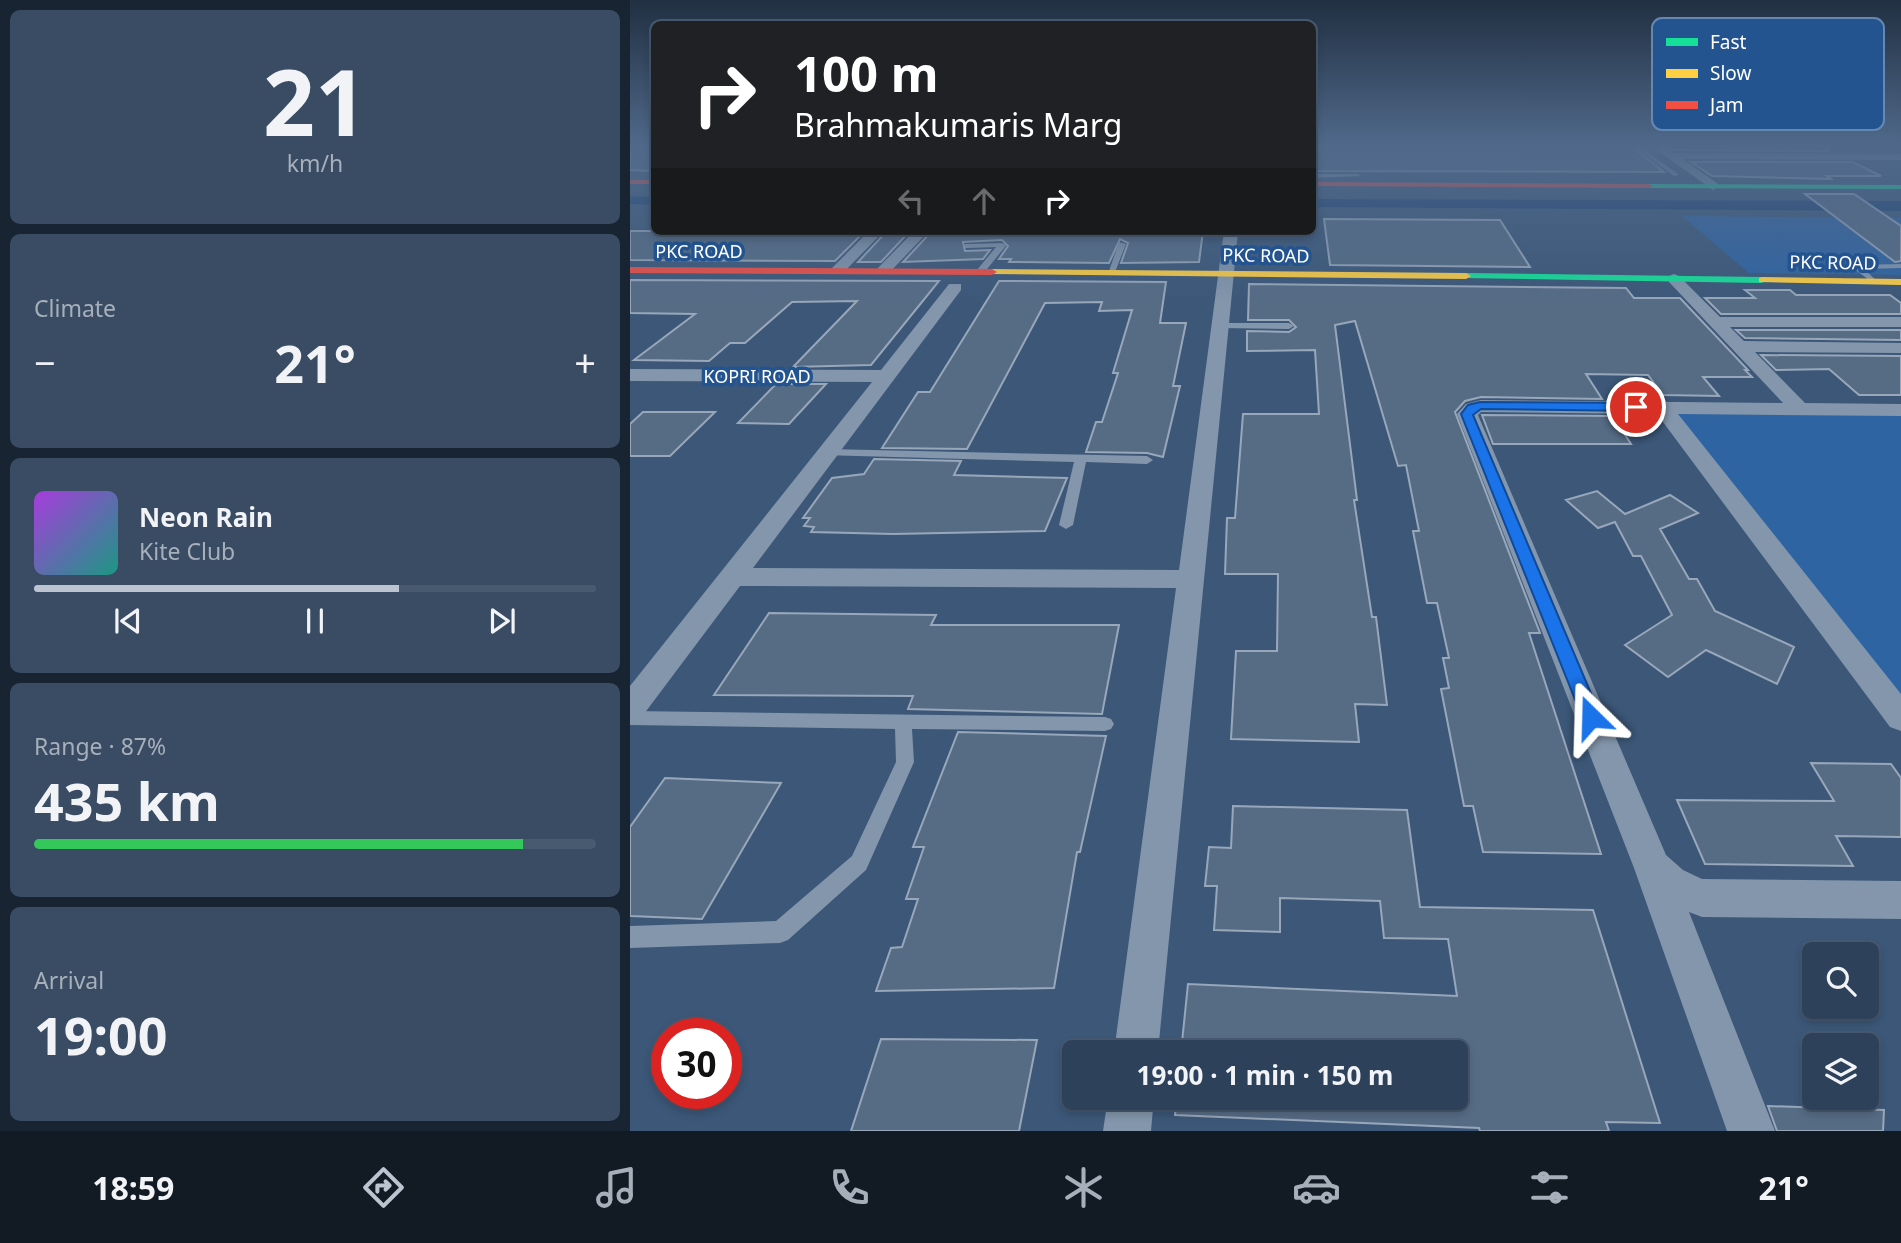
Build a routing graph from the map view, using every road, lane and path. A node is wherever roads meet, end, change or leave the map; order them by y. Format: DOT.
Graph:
graph roads {
  1 [pos="873,235"];
  2 [pos="918,235"];
  3 [pos="1231,235"];
  4 [pos="1122,244"];
  5 [pos="968,246"];
  6 [pos="1901,266"];
  7 [pos="630,270"];
  8 [pos="837,271"];
  9 [pos="883,271"];
  10 [pos="980,272"];
  11 [pos="1111,272"];
  12 [pos="1226,273"];
  13 [pos="1675,279"];
  14 [pos="1874,282"];
  15 [pos="1901,282"];
  16 [pos="955,287"];
  17 [pos="1716,322"];
  18 [pos="1901,322"];
  19 [pos="1220,325"];
  20 [pos="1289,326"];
  21 [pos="1740,346"];
  22 [pos="1901,348"];
  23 [pos="630,375"];
  24 [pos="885,376"];
  25 [pos="1662,407"];
  26 [pos="1800,409"];
  27 [pos="1901,410"];
  28 [pos="826,453"];
  29 [pos="1081,458"];
  30 [pos="1147,460"];
  31 [pos="1066,525"];
  32 [pos="731,577"];
  33 [pos="1191,579"];
  34 [pos="630,709"];
  35 [pos="630,718"];
  36 [pos="1901,718"];
  37 [pos="902,721"];
  38 [pos="1105,724"];
  39 [pos="1653,868"];
  40 [pos="1901,900"];
  41 [pos="630,937"];
  42 [pos="1137,1040"];
  43 [pos="1129,1110"];
  44 [pos="1127,1131"];
  45 [pos="1751,1131"];
  1 -- 8 [label="street"];
  2 -- 9 [label="street"];
  3 -- 12 [label="street"];
  4 -- 11 [label="lane"];
  5 -- 10 [label="lane"];
  6 -- 14 [label="lane"];
  7 -- 8 [label="main road, PKC ROAD"];
  8 -- 9 [label="main road, PKC ROAD"];
  9 -- 10 [label="main road, PKC ROAD"];
  10 -- 11 [label="main road, PKC ROAD"];
  11 -- 12 [label="main road, PKC ROAD"];
  12 -- 13 [label="main road, PKC ROAD"];
  12 -- 19 [label="street"];
  13 -- 14 [label="main road, PKC ROAD"];
  13 -- 17 [label="street"];
  14 -- 15 [label="main road, PKC ROAD"];
  16 -- 24 [label="street"];
  17 -- 18 [label="street"];
  17 -- 21 [label="street"];
  19 -- 20 [label="lane"];
  19 -- 33 [label="street"];
  21 -- 22 [label="street"];
  21 -- 26 [label="street"];
  23 -- 24 [label="street, KOPRI ROAD"];
  24 -- 28 [label="street"];
  25 -- 26 [label="street"];
  25 -- 36 [label="street"];
  25 -- 39 [label="street"];
  26 -- 27 [label="street"];
  28 -- 29 [label="lane"];
  28 -- 32 [label="street"];
  29 -- 30 [label="lane"];
  29 -- 31 [label="lane"];
  32 -- 33 [label="street"];
  32 -- 34 [label="street"];
  33 -- 42 [label="street"];
  35 -- 37 [label="lane"];
  37 -- 38 [label="lane"];
  37 -- 41 [label="lane"];
  39 -- 40 [label="street"];
  39 -- 45 [label="street"];
  43 -- 44 [label="street"];
}
